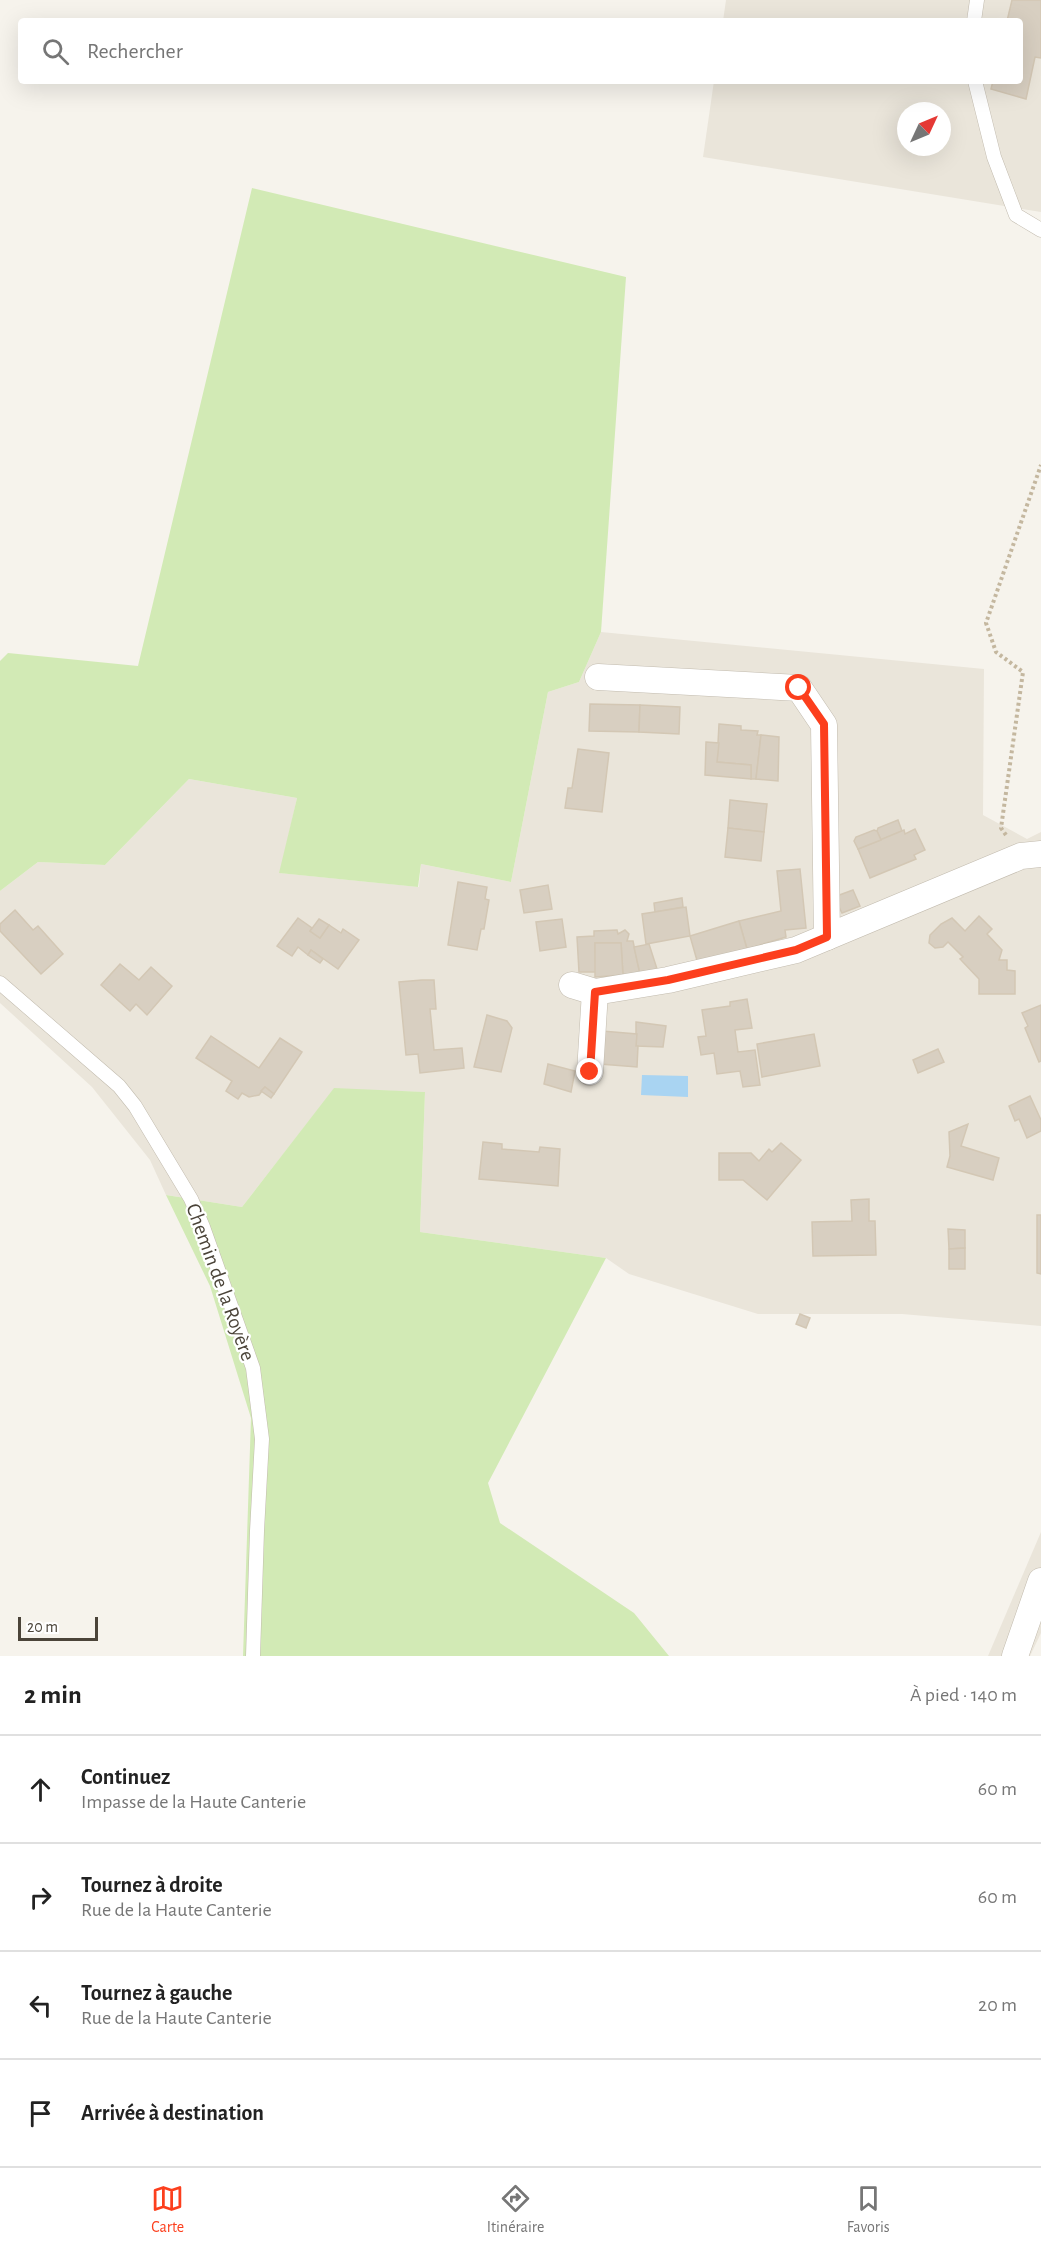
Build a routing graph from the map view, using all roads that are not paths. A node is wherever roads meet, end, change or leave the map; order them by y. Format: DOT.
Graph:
graph roads {
  1 [pos="977,0"];
  2 [pos="974,18"];
  3 [pos="976,84"];
  4 [pos="1041,230"];
  5 [pos="598,677"];
  6 [pos="1031,855"];
  7 [pos="827,937"];
  8 [pos="0,983"];
  9 [pos="590,1072"];
  10 [pos="1041,1581"];
  11 [pos="253,1656"];
  12 [pos="1015,1656"];
  1 -- 2 [label="lane"];
  3 -- 4 [label="lane"];
  5 -- 7 [label="street"];
  6 -- 7 [label="street"];
  7 -- 9 [label="street"];
  8 -- 11 [label="lane, Chemin de la Royère"];
  10 -- 12 [label="street"];
}
